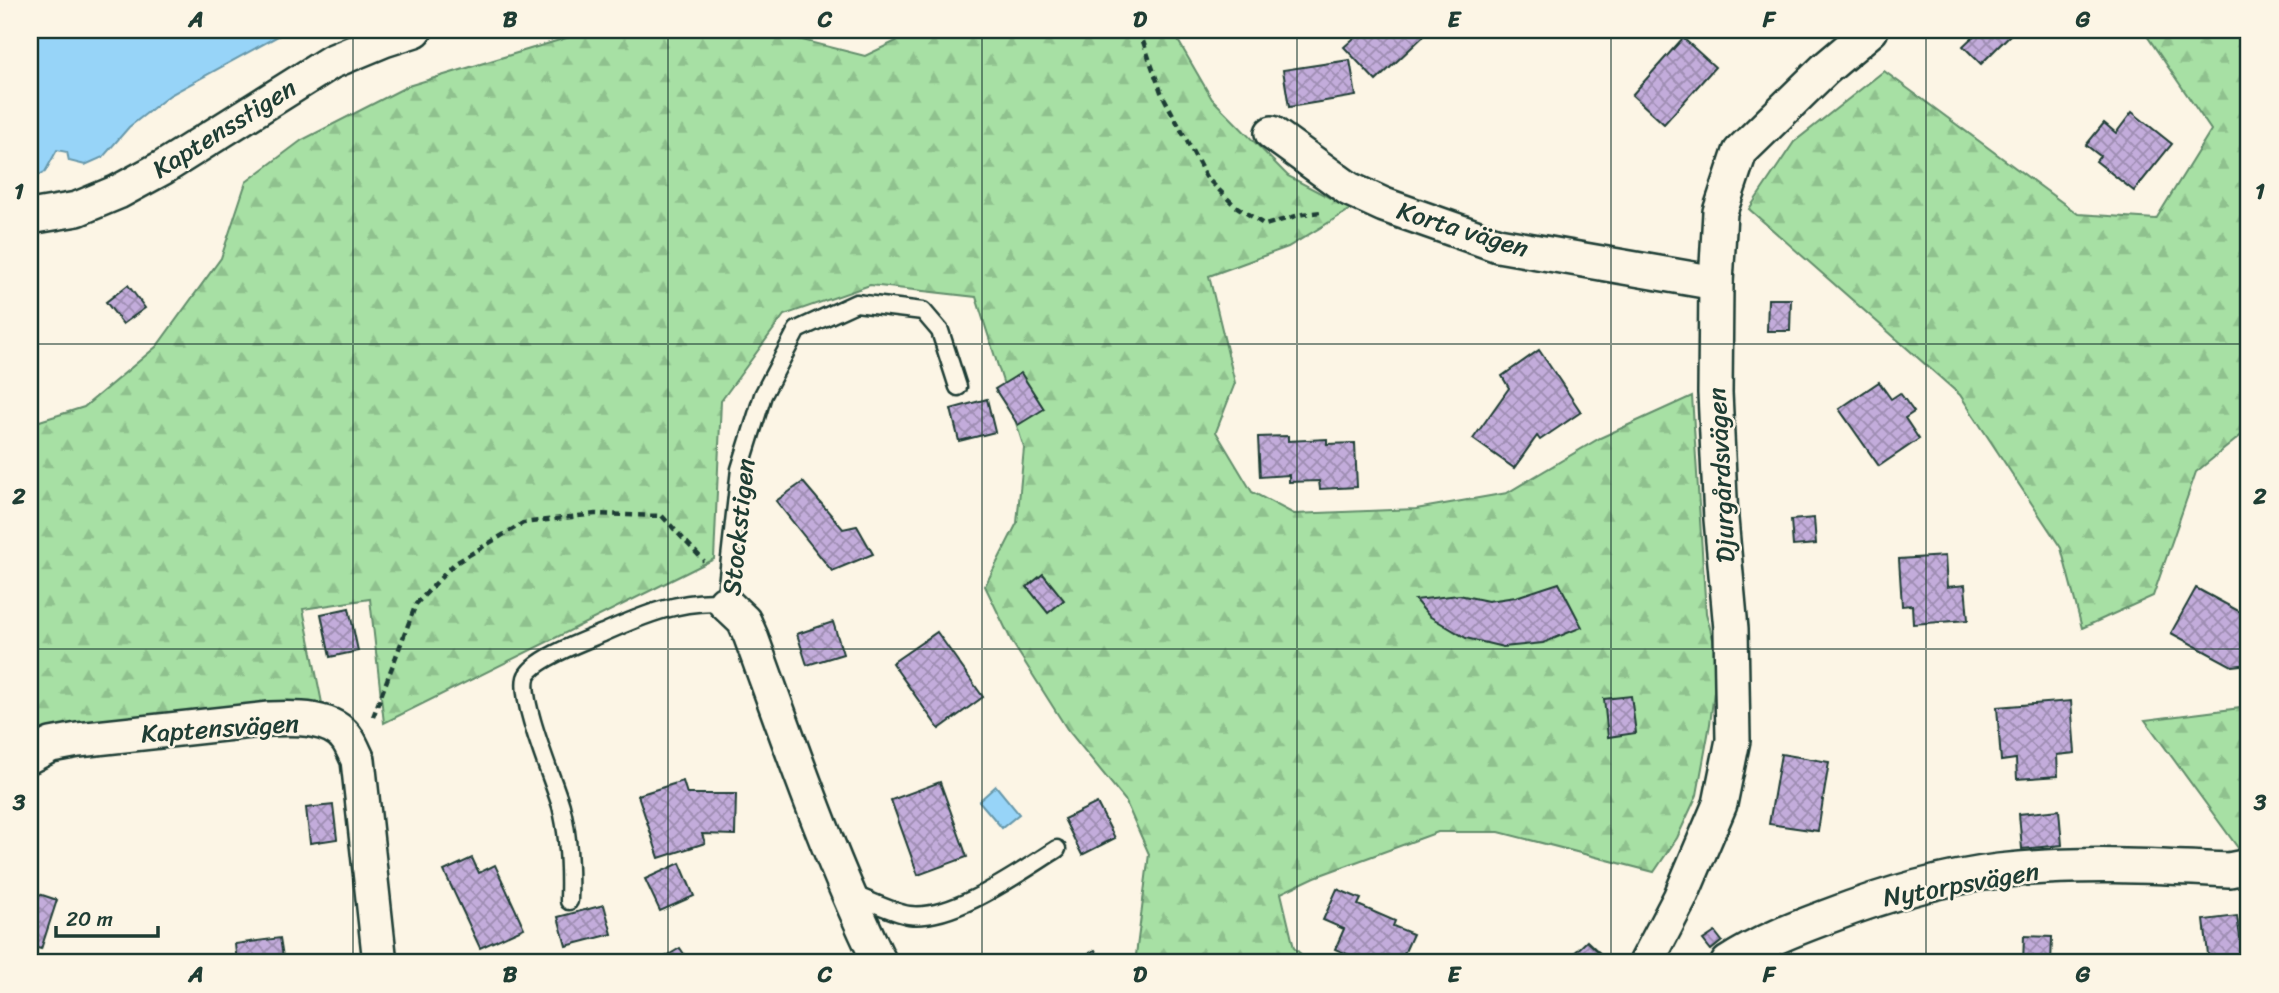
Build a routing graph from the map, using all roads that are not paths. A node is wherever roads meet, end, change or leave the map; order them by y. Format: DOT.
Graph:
graph roads {
  1 [pos="415,30"];
  2 [pos="1871,30"];
  3 [pos="1272,133"];
  4 [pos="30,217"];
  5 [pos="1716,283"];
  6 [pos="958,387"];
  7 [pos="725,603"];
  8 [pos="30,756"];
  9 [pos="1057,849"];
  10 [pos="2249,866"];
  11 [pos="848,893"];
  12 [pos="569,901"];
  13 [pos="380,963"];
  14 [pos="880,963"];
  15 [pos="1646,963"];
  16 [pos="1728,963"];
  1 -- 4 [label="street, Kaptensstigen"];
  2 -- 5 [label="street, Djurgårdsvägen"];
  3 -- 5 [label="street, Korta vägen"];
  5 -- 15 [label="street, Djurgårdsvägen"];
  6 -- 7 [label="lane, Stockstigen"];
  7 -- 11 [label="street, Stockstigen"];
  7 -- 12 [label="lane"];
  8 -- 13 [label="street, Kaptensvägen"];
  9 -- 11 [label="lane"];
  10 -- 16 [label="street, Nytorpsvägen"];
  11 -- 14 [label="street, Stockstigen"];
}
